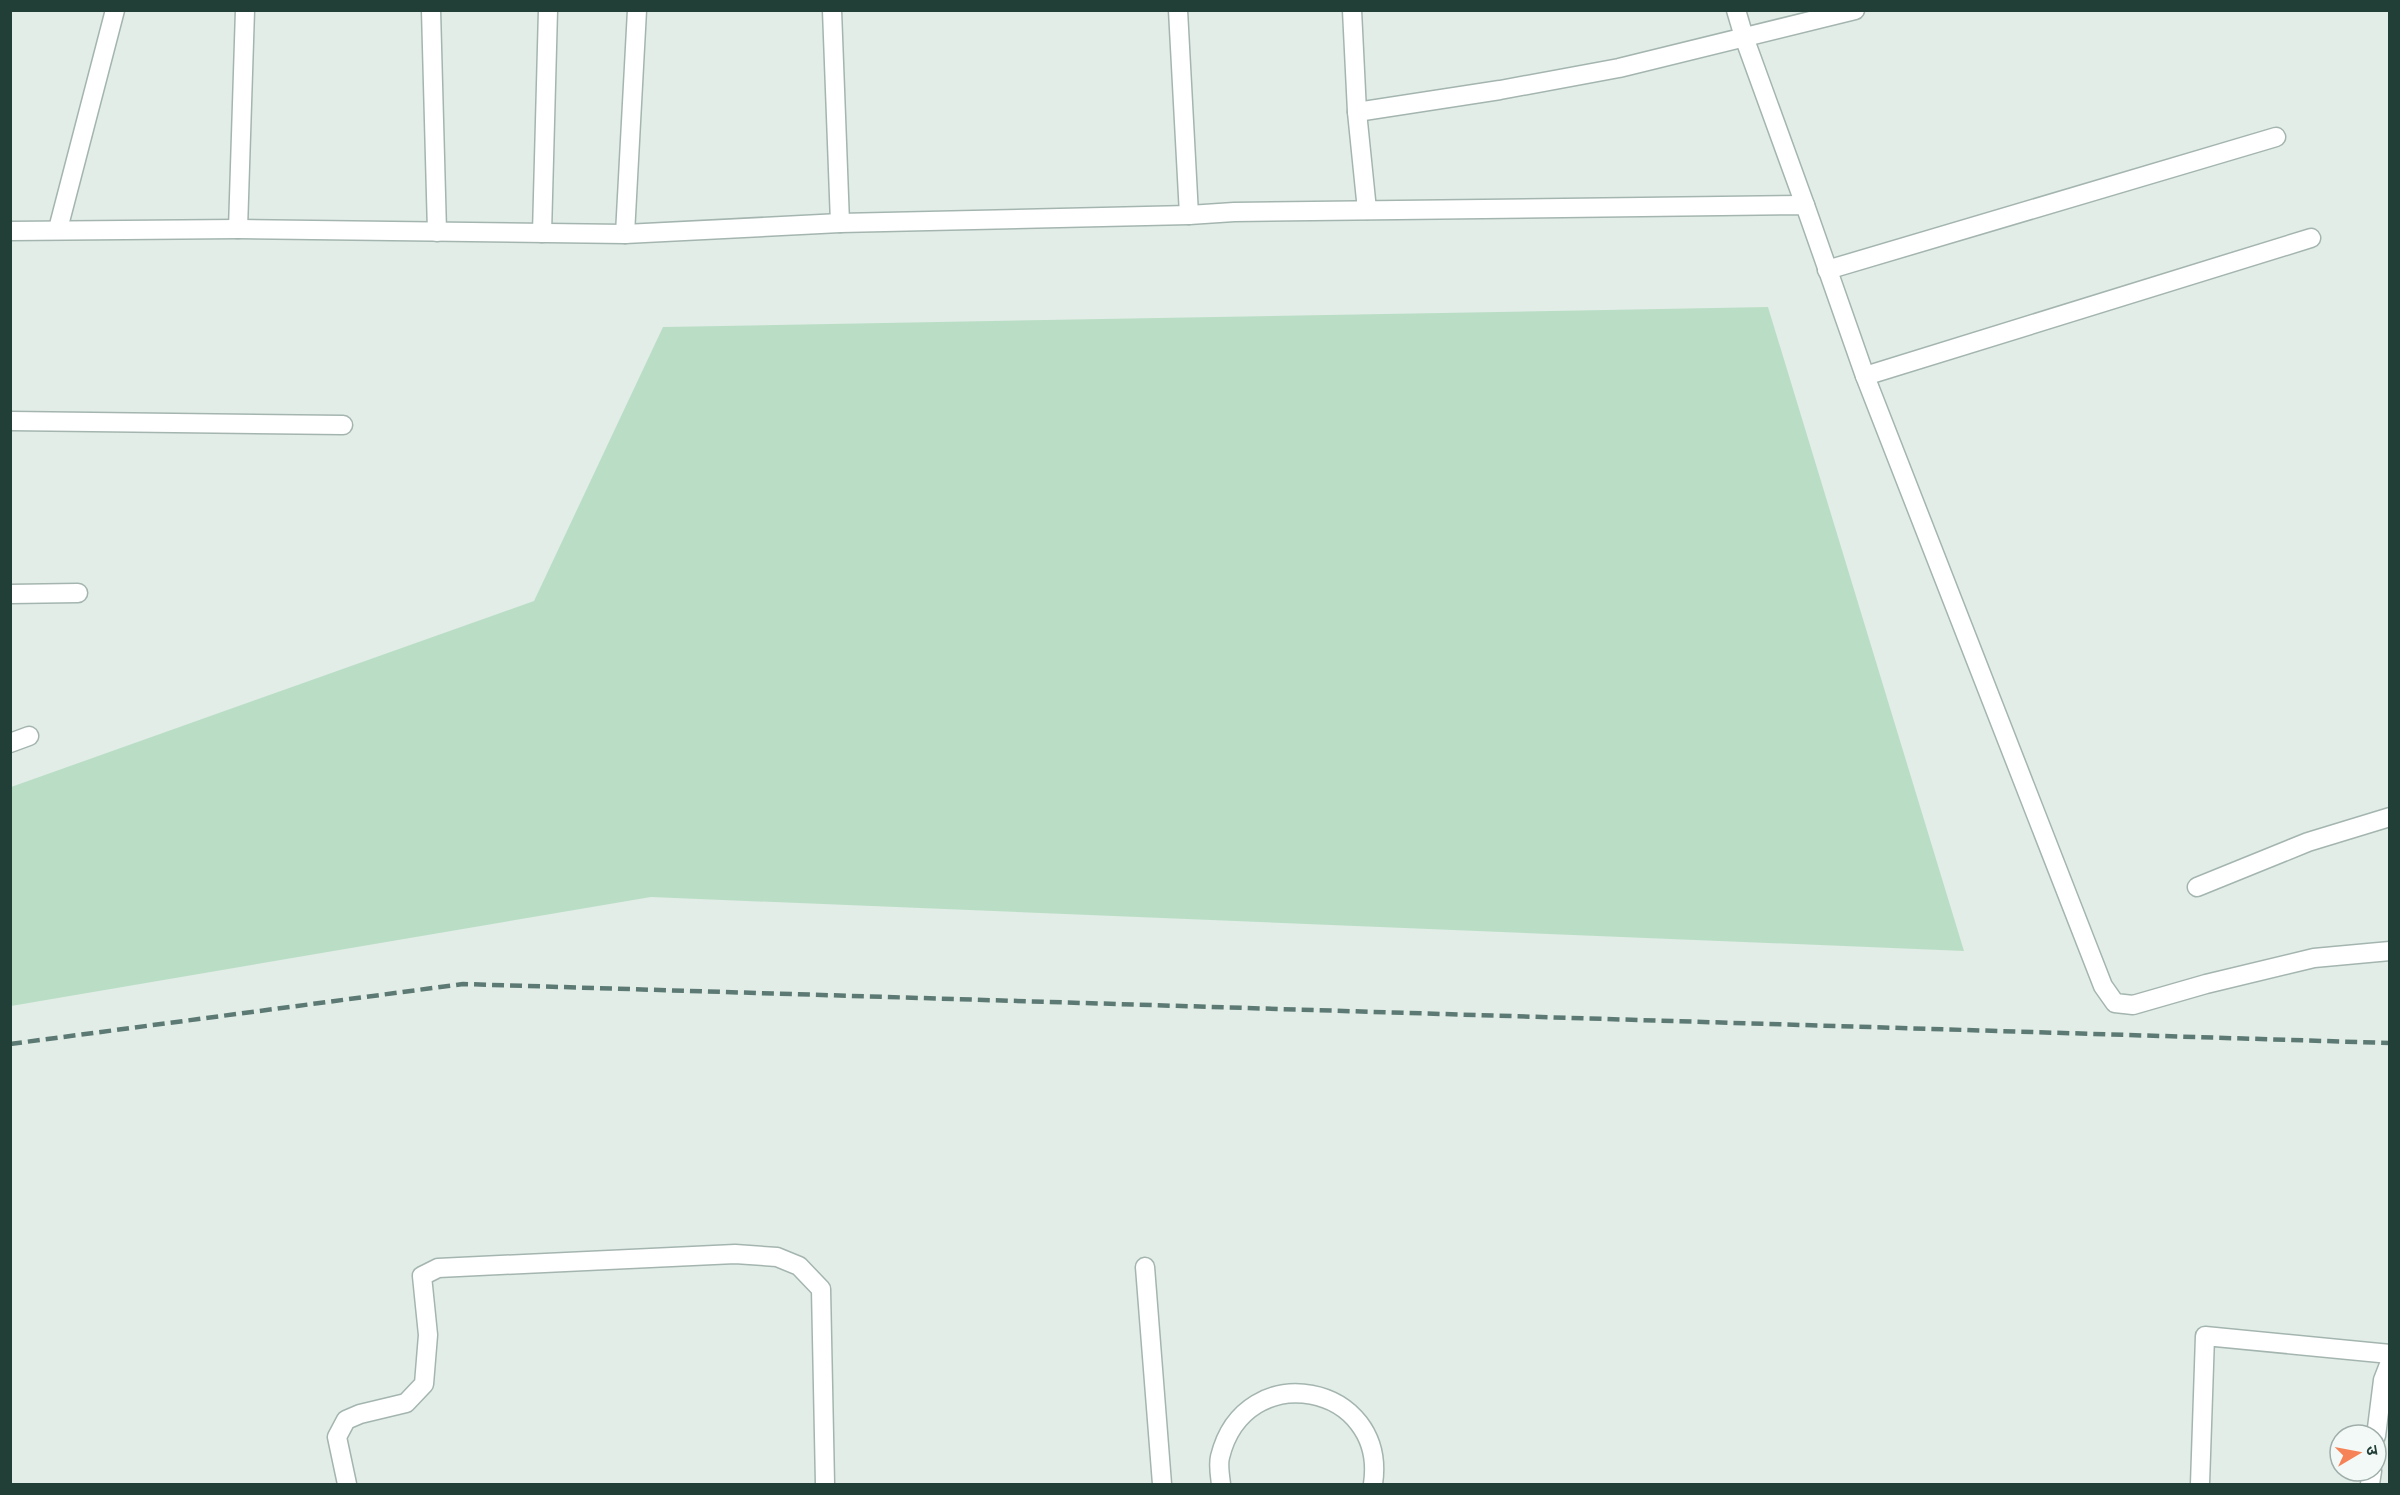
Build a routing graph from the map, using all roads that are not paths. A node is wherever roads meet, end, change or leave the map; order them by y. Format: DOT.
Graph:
graph roads {
  1 [pos="115,10"];
  2 [pos="245,10"];
  3 [pos="431,10"];
  4 [pos="548,10"];
  5 [pos="637,10"];
  6 [pos="832,10"];
  7 [pos="1178,10"];
  8 [pos="1352,10"];
  9 [pos="1736,10"];
  10 [pos="1855,10"];
  11 [pos="1744,37"];
  12 [pos="1357,112"];
  13 [pos="2276,137"];
  14 [pos="1805,205"];
  15 [pos="1367,210"];
  16 [pos="1189,215"];
  17 [pos="840,223"];
  18 [pos="58,229"];
  19 [pos="238,229"];
  20 [pos="10,231"];
  21 [pos="437,232"];
  22 [pos="542,233"];
  23 [pos="625,234"];
  24 [pos="2311,238"];
  25 [pos="1827,270"];
  26 [pos="1865,376"];
  27 [pos="10,421"];
  28 [pos="343,425"];
  29 [pos="78,593"];
  30 [pos="10,594"];
  31 [pos="29,736"];
  32 [pos="10,743"];
  33 [pos="2390,817"];
  34 [pos="2197,887"];
  35 [pos="2390,951"];
  36 [pos="1145,1267"];
  37 [pos="2390,1354"];
  38 [pos="2390,1362"];
  39 [pos="2378,1423"];
  40 [pos="347,1485"];
  41 [pos="825,1485"];
  42 [pos="1162,1485"];
  43 [pos="1221,1485"];
  44 [pos="1373,1485"];
  45 [pos="2200,1485"];
  1 -- 18 [label="street"];
  2 -- 19 [label="street"];
  3 -- 21 [label="street"];
  4 -- 22 [label="street"];
  5 -- 23 [label="street"];
  6 -- 17 [label="street"];
  7 -- 16 [label="street"];
  8 -- 12 [label="street"];
  9 -- 11 [label="street"];
  10 -- 11 [label="street"];
  11 -- 12 [label="street"];
  11 -- 14 [label="street"];
  12 -- 15 [label="street"];
  13 -- 25 [label="street"];
  14 -- 15 [label="street"];
  14 -- 25 [label="street"];
  15 -- 16 [label="street"];
  16 -- 17 [label="street"];
  17 -- 23 [label="street"];
  18 -- 19 [label="street"];
  18 -- 20 [label="street"];
  19 -- 21 [label="street"];
  21 -- 22 [label="street"];
  22 -- 23 [label="street"];
  24 -- 26 [label="street"];
  25 -- 26 [label="street"];
  26 -- 35 [label="street"];
  27 -- 28 [label="street"];
  29 -- 30 [label="street"];
  31 -- 32 [label="street"];
  33 -- 34 [label="street"];
  36 -- 42 [label="street"];
  37 -- 45 [label="street"];
  38 -- 39 [label="street"];
  40 -- 41 [label="street"];
  43 -- 44 [label="street"];
}
